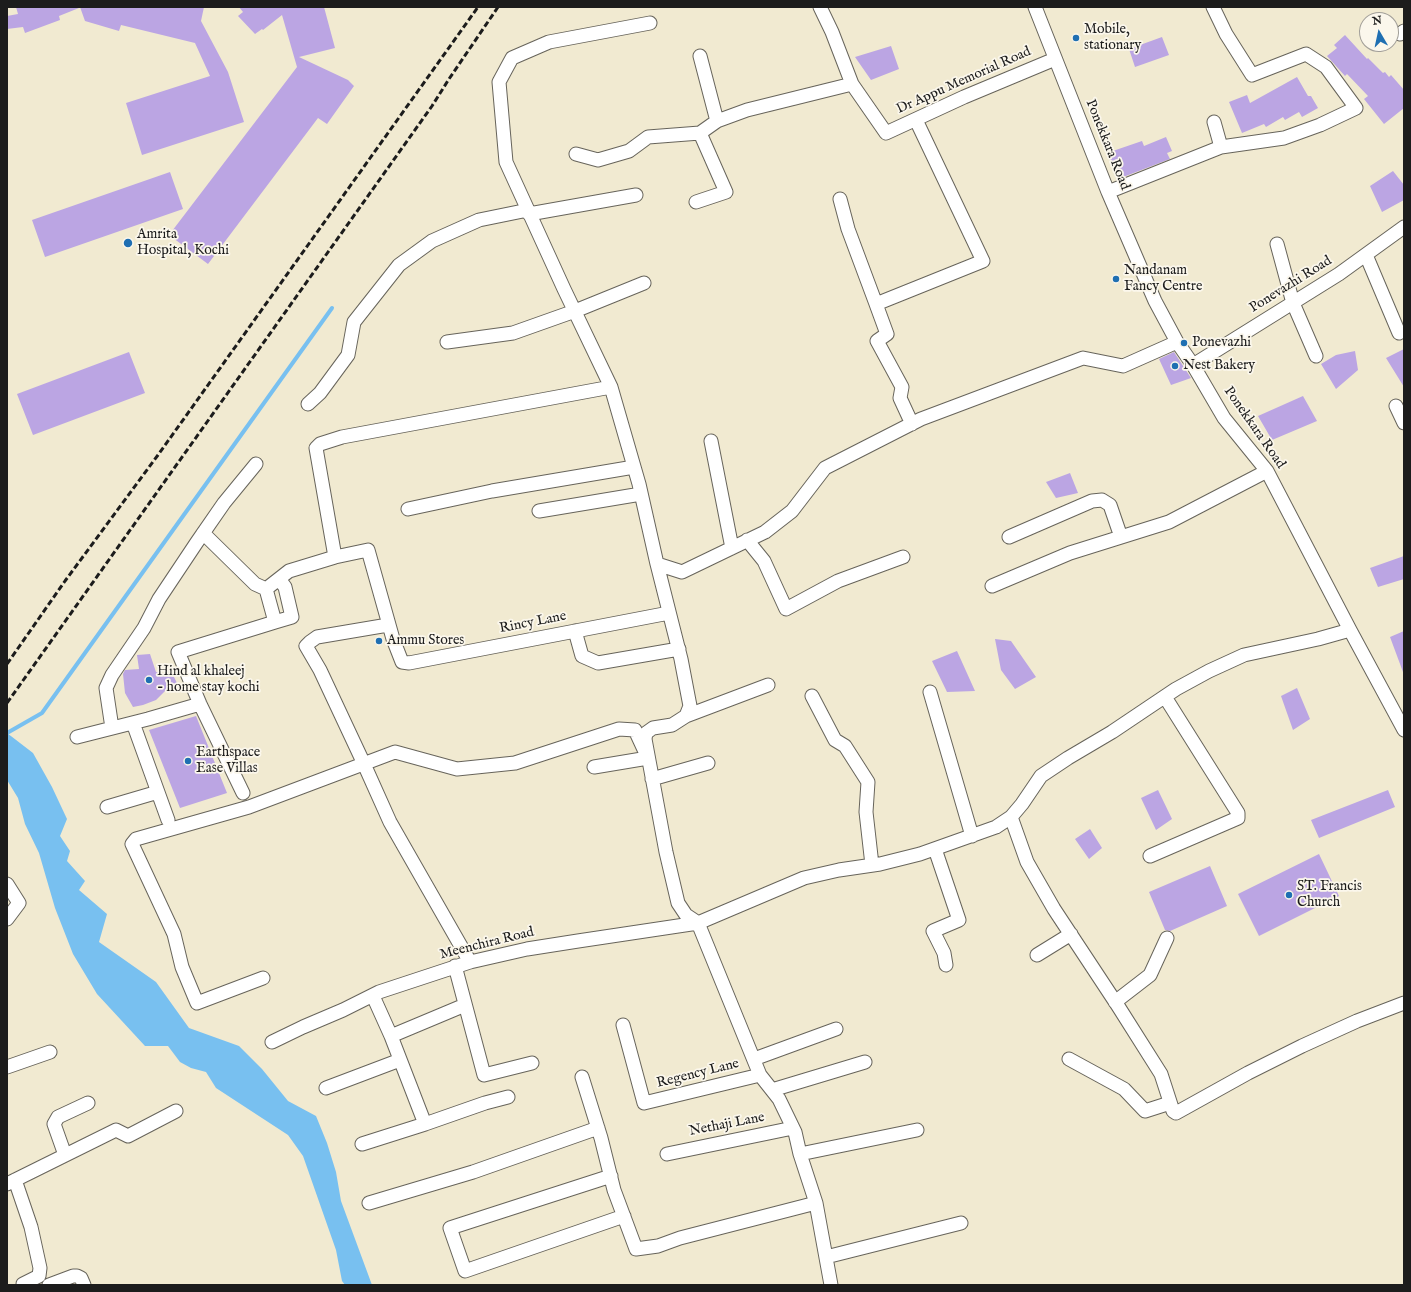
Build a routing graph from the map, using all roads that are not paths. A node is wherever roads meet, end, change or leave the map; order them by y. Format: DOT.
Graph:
graph roads {
  1 [pos="820,7"];
  2 [pos="1035,7"];
  3 [pos="1213,7"];
  4 [pos="650,23"];
  5 [pos="700,56"];
  6 [pos="1055,59"];
  7 [pos="852,84"];
  8 [pos="916,120"];
  9 [pos="717,121"];
  10 [pos="1214,122"];
  11 [pos="700,133"];
  12 [pos="1221,147"];
  13 [pos="576,154"];
  14 [pos="1108,192"];
  15 [pos="636,195"];
  16 [pos="840,198"];
  17 [pos="696,202"];
  18 [pos="528,212"];
  19 [pos="1404,227"];
  20 [pos="1277,244"];
  21 [pos="1366,255"];
  22 [pos="644,283"];
  23 [pos="1293,303"];
  24 [pos="876,304"];
  25 [pos="575,311"];
  26 [pos="1399,333"];
  27 [pos="447,342"];
  28 [pos="1177,342"];
  29 [pos="1316,356"];
  30 [pos="1193,365"];
  31 [pos="611,387"];
  32 [pos="308,404"];
  33 [pos="1396,406"];
  34 [pos="1404,423"];
  35 [pos="912,424"];
  36 [pos="711,441"];
  37 [pos="256,464"];
  38 [pos="634,467"];
  39 [pos="1266,471"];
  40 [pos="641,494"];
  41 [pos="408,509"];
  42 [pos="538,511"];
  43 [pos="203,533"];
  44 [pos="1009,537"];
  45 [pos="1121,537"];
  46 [pos="747,540"];
  47 [pos="732,548"];
  48 [pos="336,557"];
  49 [pos="903,558"];
  50 [pos="657,564"];
  51 [pos="278,579"];
  52 [pos="992,586"];
  53 [pos="266,589"];
  54 [pos="669,613"];
  55 [pos="275,622"];
  56 [pos="388,626"];
  57 [pos="1350,630"];
  58 [pos="575,631"];
  59 [pos="679,649"];
  60 [pos="768,685"];
  61 [pos="930,692"];
  62 [pos="812,696"];
  63 [pos="1165,697"];
  64 [pos="200,704"];
  65 [pos="686,716"];
  66 [pos="133,723"];
  67 [pos="112,728"];
  68 [pos="1404,730"];
  69 [pos="77,737"];
  70 [pos="648,758"];
  71 [pos="708,763"];
  72 [pos="364,764"];
  73 [pos="594,767"];
  74 [pos="652,779"];
  75 [pos="158,792"];
  76 [pos="244,793"];
  77 [pos="107,807"];
  78 [pos="1011,817"];
  79 [pos="168,820"];
  80 [pos="972,836"];
  81 [pos="935,849"];
  82 [pos="1150,856"];
  83 [pos="872,865"];
  84 [pos="7,884"];
  85 [pos="7,919"];
  86 [pos="698,923"];
  87 [pos="1071,934"];
  88 [pos="1167,938"];
  89 [pos="1037,955"];
  90 [pos="470,962"];
  91 [pos="946,965"];
  92 [pos="456,966"];
  93 [pos="263,978"];
  94 [pos="372,996"];
  95 [pos="1115,1002"];
  96 [pos="1404,1003"];
  97 [pos="465,1005"];
  98 [pos="623,1026"];
  99 [pos="836,1029"];
  100 [pos="391,1036"];
  101 [pos="272,1042"];
  102 [pos="50,1052"];
  103 [pos="754,1059"];
  104 [pos="1069,1059"];
  105 [pos="400,1060"];
  106 [pos="865,1062"];
  107 [pos="532,1063"];
  108 [pos="7,1066"];
  109 [pos="760,1075"];
  110 [pos="582,1077"];
  111 [pos="326,1088"];
  112 [pos="772,1090"];
  113 [pos="508,1097"];
  114 [pos="88,1103"];
  115 [pos="1170,1103"];
  116 [pos="176,1112"];
  117 [pos="425,1124"];
  118 [pos="598,1128"];
  119 [pos="793,1128"];
  120 [pos="917,1130"];
  121 [pos="362,1144"];
  122 [pos="667,1154"];
  123 [pos="800,1154"];
  124 [pos="65,1155"];
  125 [pos="611,1176"];
  126 [pos="11,1182"];
  127 [pos="369,1203"];
  128 [pos="816,1203"];
  129 [pos="624,1216"];
  130 [pos="961,1223"];
  131 [pos="826,1256"];
  132 [pos="46,1282"];
  133 [pos="23,1285"];
  134 [pos="84,1285"];
  135 [pos="831,1285"];
  1 -- 7 [label="street"];
  2 -- 6 [label="street, Ponekkara Road"];
  3 -- 12 [label="street"];
  4 -- 18 [label="street"];
  5 -- 9 [label="street"];
  6 -- 8 [label="street, Dr Appu Memorial Road"];
  6 -- 14 [label="street, Ponekkara Road"];
  7 -- 8 [label="street, Dr Appu Memorial Road"];
  7 -- 9 [label="street"];
  8 -- 24 [label="street"];
  9 -- 11 [label="street"];
  10 -- 12 [label="street"];
  11 -- 13 [label="street"];
  11 -- 17 [label="street"];
  12 -- 14 [label="street"];
  14 -- 28 [label="street, Ponekkara Road"];
  15 -- 18 [label="street"];
  16 -- 24 [label="street"];
  18 -- 25 [label="street"];
  18 -- 32 [label="street"];
  19 -- 21 [label="street, Ponevazhi Road"];
  20 -- 23 [label="street"];
  21 -- 23 [label="street, Ponevazhi Road"];
  21 -- 26 [label="street"];
  22 -- 25 [label="street"];
  23 -- 29 [label="street"];
  23 -- 30 [label="street, Ponevazhi Road"];
  24 -- 35 [label="street"];
  25 -- 27 [label="street"];
  25 -- 31 [label="street"];
  28 -- 30 [label="street, Ponekkara Road"];
  28 -- 35 [label="street"];
  30 -- 39 [label="street, Ponekkara Road"];
  31 -- 38 [label="street"];
  31 -- 48 [label="street"];
  33 -- 34 [label="street"];
  35 -- 46 [label="street"];
  36 -- 47 [label="street"];
  37 -- 43 [label="street"];
  38 -- 40 [label="street"];
  38 -- 41 [label="street"];
  39 -- 45 [label="street"];
  39 -- 57 [label="street, Ponekkara Road"];
  40 -- 42 [label="street"];
  40 -- 50 [label="street"];
  43 -- 53 [label="street"];
  43 -- 67 [label="street"];
  44 -- 45 [label="street"];
  45 -- 52 [label="street"];
  46 -- 47 [label="street"];
  46 -- 49 [label="street"];
  47 -- 50 [label="street"];
  48 -- 51 [label="street"];
  48 -- 56 [label="street"];
  50 -- 54 [label="street"];
  51 -- 53 [label="street"];
  51 -- 55 [label="street"];
  53 -- 55 [label="street"];
  54 -- 58 [label="street, Rincy Lane"];
  54 -- 59 [label="street"];
  55 -- 64 [label="street"];
  56 -- 58 [label="street, Rincy Lane"];
  56 -- 72 [label="street"];
  57 -- 63 [label="street, Meenchira Road"];
  57 -- 68 [label="street, Ponekkara Road"];
  58 -- 59 [label="street"];
  59 -- 65 [label="street"];
  60 -- 65 [label="street"];
  61 -- 80 [label="street"];
  62 -- 83 [label="street"];
  63 -- 78 [label="street, Meenchira Road"];
  63 -- 82 [label="street"];
  64 -- 66 [label="street"];
  64 -- 76 [label="street"];
  65 -- 70 [label="street"];
  66 -- 67 [label="street"];
  66 -- 75 [label="street"];
  67 -- 69 [label="street"];
  70 -- 72 [label="street"];
  70 -- 73 [label="street"];
  70 -- 74 [label="street"];
  71 -- 74 [label="street"];
  72 -- 90 [label="street"];
  72 -- 93 [label="street"];
  74 -- 86 [label="street"];
  75 -- 77 [label="street"];
  75 -- 79 [label="street"];
  78 -- 80 [label="street, Meenchira Road"];
  78 -- 87 [label="street"];
  80 -- 81 [label="street, Meenchira Road"];
  81 -- 83 [label="street, Meenchira Road"];
  81 -- 91 [label="street"];
  83 -- 86 [label="street, Meenchira Road"];
  84 -- 85 [label="street"];
  86 -- 90 [label="street, Meenchira Road"];
  86 -- 103 [label="street"];
  87 -- 89 [label="street"];
  87 -- 95 [label="street"];
  88 -- 95 [label="street"];
  90 -- 92 [label="street, Meenchira Road"];
  92 -- 94 [label="street, Meenchira Road"];
  92 -- 97 [label="street"];
  94 -- 100 [label="street"];
  94 -- 101 [label="street, Meenchira Road"];
  95 -- 115 [label="street"];
  96 -- 115 [label="street"];
  97 -- 100 [label="street"];
  97 -- 107 [label="street"];
  98 -- 109 [label="street, Regency Lane"];
  99 -- 103 [label="street"];
  100 -- 105 [label="street"];
  102 -- 108 [label="street"];
  103 -- 109 [label="street"];
  104 -- 115 [label="street"];
  105 -- 111 [label="street"];
  105 -- 117 [label="street"];
  106 -- 112 [label="street"];
  109 -- 112 [label="street"];
  110 -- 118 [label="street"];
  112 -- 119 [label="street"];
  113 -- 117 [label="street"];
  114 -- 124 [label="street"];
  116 -- 124 [label="street"];
  117 -- 121 [label="street"];
  118 -- 125 [label="street"];
  118 -- 127 [label="street"];
  119 -- 122 [label="street, Nethaji Lane"];
  119 -- 123 [label="street"];
  120 -- 123 [label="street"];
  123 -- 128 [label="street"];
  124 -- 126 [label="street"];
  125 -- 129 [label="street"];
  125 -- 129 [label="street"];
  126 -- 132 [label="street"];
  128 -- 129 [label="street"];
  128 -- 131 [label="street"];
  130 -- 131 [label="street"];
  131 -- 135 [label="street"];
  132 -- 133 [label="street"];
  132 -- 134 [label="street"];
}
